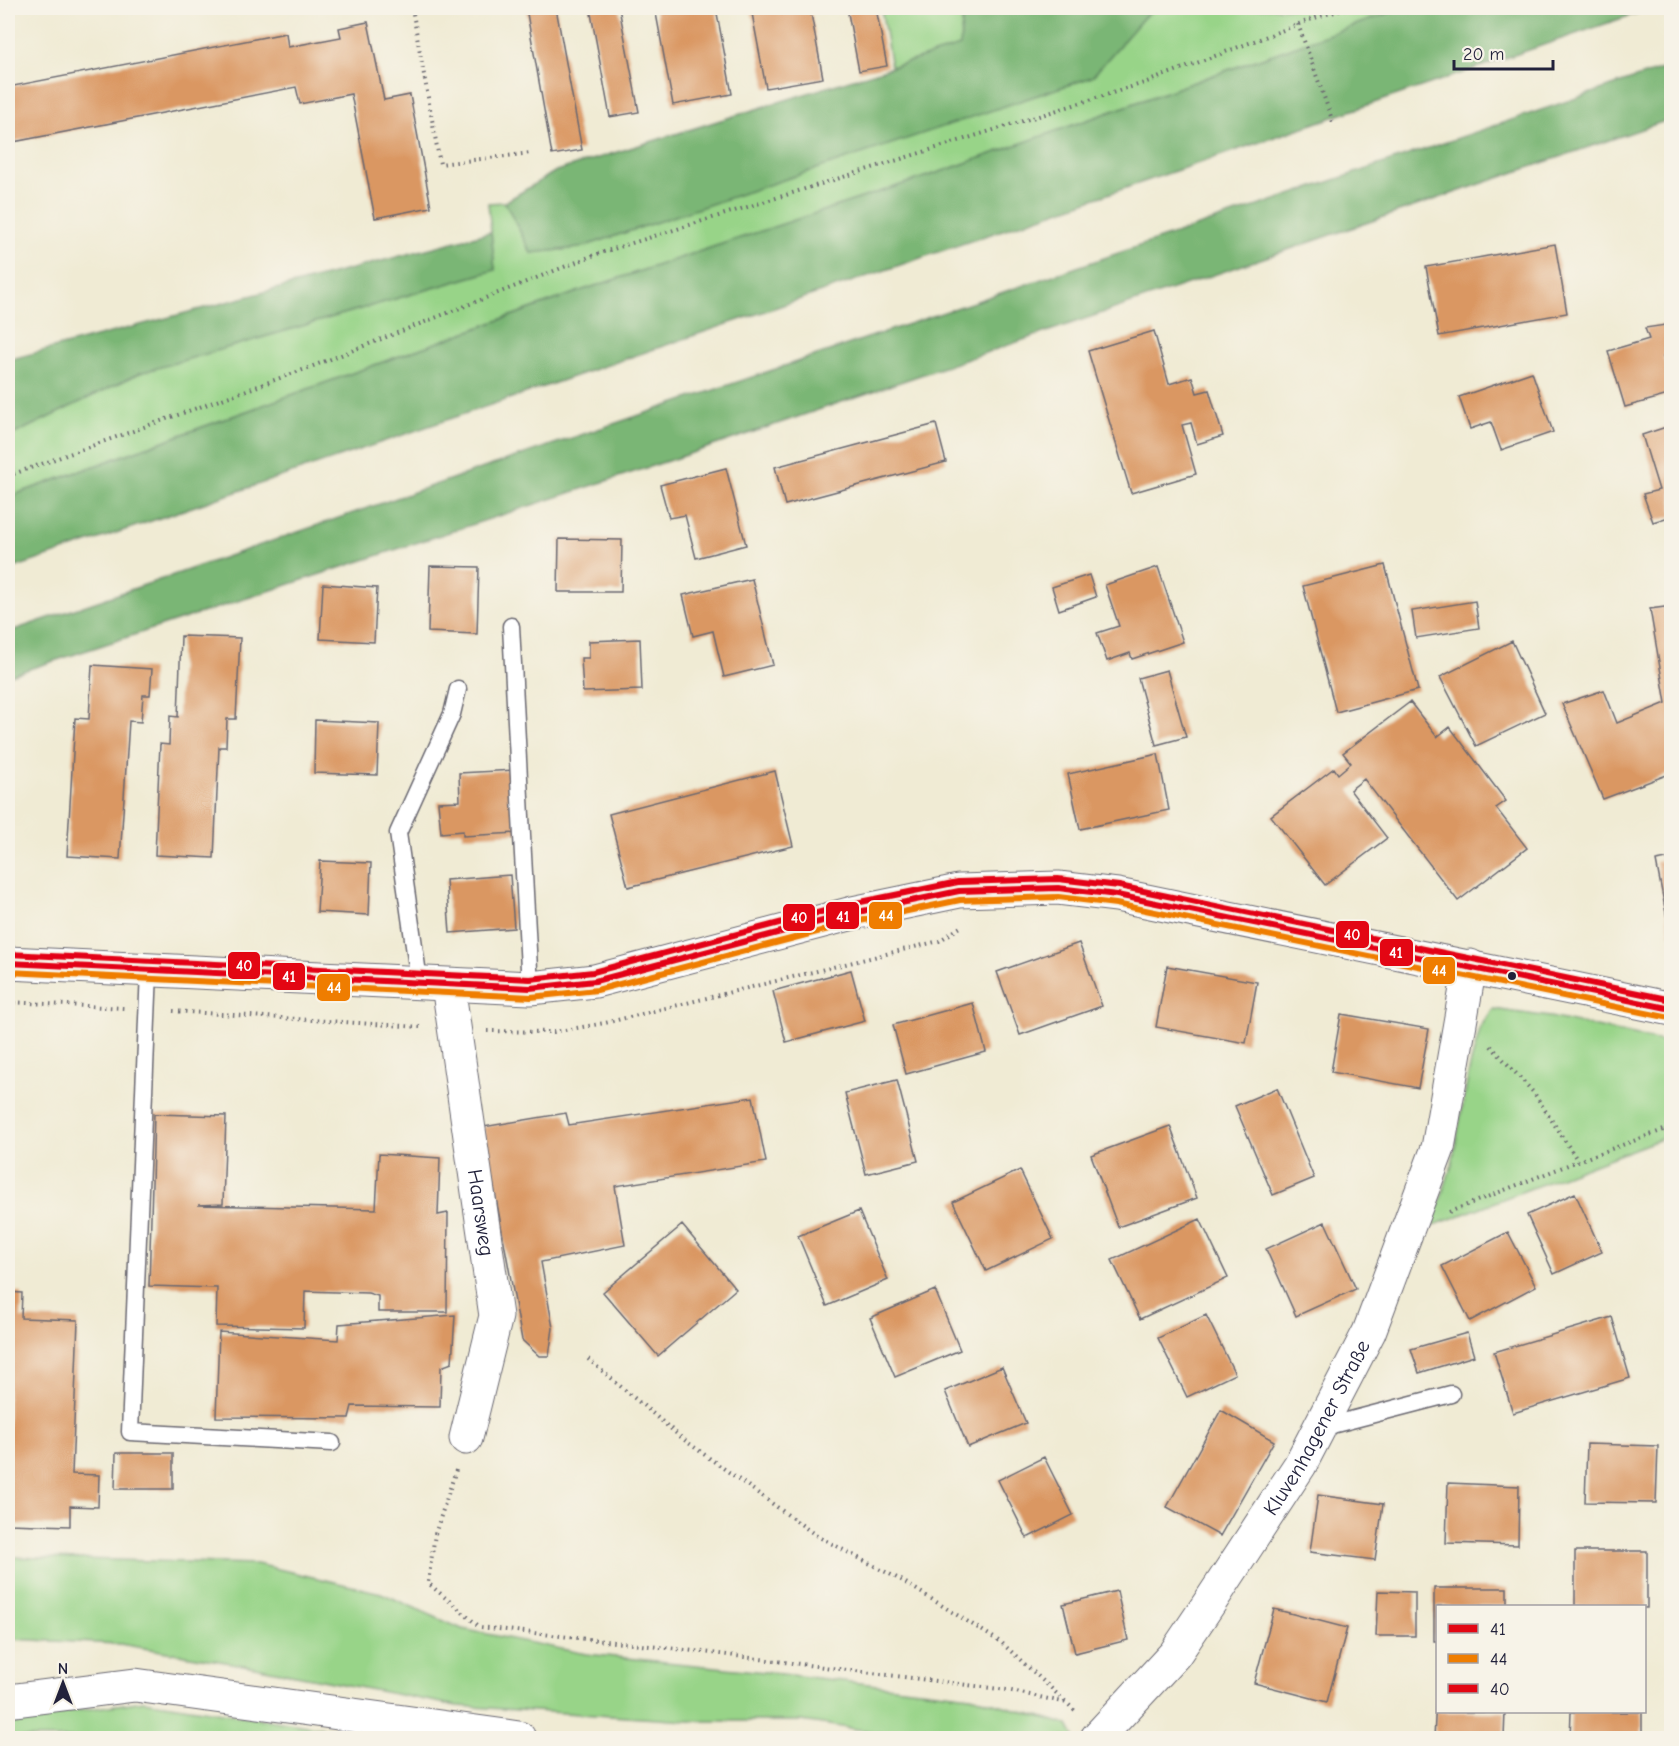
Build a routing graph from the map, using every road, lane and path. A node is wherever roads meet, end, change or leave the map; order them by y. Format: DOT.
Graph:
graph roads {
  1 [pos="412,8"];
  2 [pos="1350,8"];
  3 [pos="1298,24"];
  4 [pos="1333,122"];
  5 [pos="531,153"];
  6 [pos="8,476"];
  7 [pos="511,626"];
  8 [pos="458,689"];
  9 [pos="8,963"];
  10 [pos="1470,966"];
  11 [pos="149,971"];
  12 [pos="433,983"];
  13 [pos="530,988"];
  14 [pos="1671,1009"];
  15 [pos="1462,1015"];
  16 [pos="1671,1127"];
  17 [pos="1578,1161"];
  18 [pos="1409,1228"];
  19 [pos="588,1359"];
  20 [pos="1451,1394"];
  21 [pos="1319,1428"];
  22 [pos="466,1438"];
  23 [pos="332,1443"];
  24 [pos="8,1701"];
  25 [pos="1067,1703"];
  26 [pos="1099,1737"];
  27 [pos="519,1738"];
  1 -- 5 [label="path"];
  2 -- 3 [label="path"];
  3 -- 4 [label="path"];
  3 -- 6 [label="path"];
  7 -- 13 [label="lane"];
  8 -- 12 [label="lane"];
  9 -- 11 [label="street"];
  10 -- 13 [label="street"];
  10 -- 14 [label="street"];
  10 -- 15 [label="street, Kluvenhagener Straße"];
  11 -- 12 [label="street"];
  11 -- 23 [label="lane"];
  12 -- 13 [label="street"];
  12 -- 22 [label="street, Haarsweg"];
  15 -- 17 [label="path"];
  15 -- 18 [label="street, Kluvenhagener Straße"];
  16 -- 17 [label="path"];
  17 -- 18 [label="path"];
  18 -- 21 [label="street, Kluvenhagener Straße"];
  19 -- 25 [label="path"];
  20 -- 21 [label="lane"];
  21 -- 26 [label="street, Kluvenhagener Straße"];
  22 -- 25 [label="path"];
  24 -- 27 [label="street"];
  25 -- 26 [label="path"];
}
